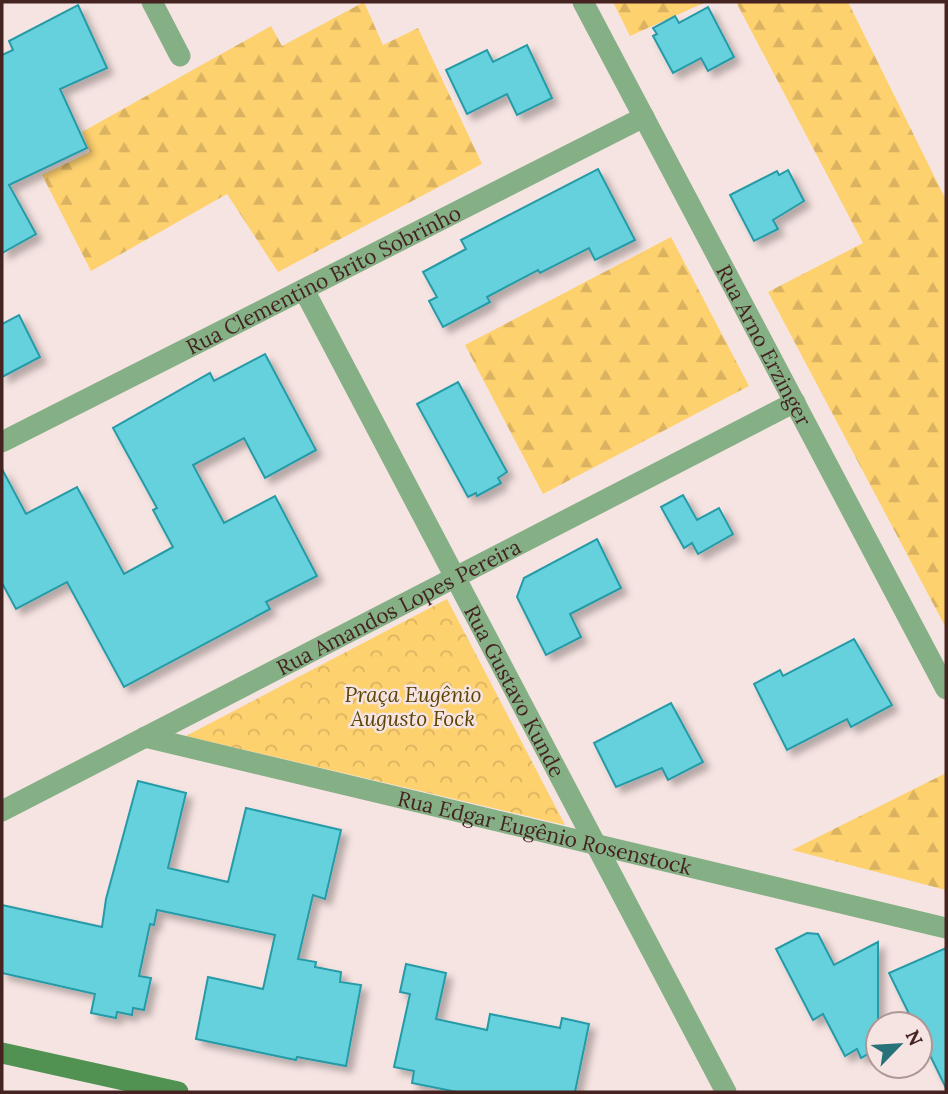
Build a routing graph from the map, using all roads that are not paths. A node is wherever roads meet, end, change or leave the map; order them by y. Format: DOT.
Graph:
graph roads {
  1 [pos="152,2"];
  2 [pos="583,2"];
  3 [pos="180,56"];
  4 [pos="644,117"];
  5 [pos="304,290"];
  6 [pos="795,402"];
  7 [pos="2,442"];
  8 [pos="455,578"];
  9 [pos="946,689"];
  10 [pos="145,737"];
  11 [pos="2,811"];
  12 [pos="596,844"];
  13 [pos="946,928"];
  14 [pos="2,1053"];
  15 [pos="178,1092"];
  16 [pos="726,1092"];
  1 -- 3 [label="street"];
  2 -- 4 [label="street, Rua Arno Erzinger"];
  4 -- 5 [label="street, Rua Clementino Brito Sobrinho"];
  4 -- 6 [label="street, Rua Arno Erzinger"];
  5 -- 7 [label="street, Rua Clementino Brito Sobrinho"];
  5 -- 8 [label="street, Rua Gustavo Kunde"];
  6 -- 8 [label="street, Rua Amandos Lopes Pereira"];
  6 -- 9 [label="street, Rua Arno Erzinger"];
  8 -- 10 [label="street, Rua Amandos Lopes Pereira"];
  8 -- 12 [label="street, Rua Gustavo Kunde"];
  10 -- 11 [label="street, Rua Amandos Lopes Pereira"];
  10 -- 12 [label="street, Rua Edgar Eugênio Rosenstock"];
  12 -- 13 [label="street, Rua Edgar Eugênio Rosenstock"];
  12 -- 16 [label="street, Rua Gustavo Kunde"];
  14 -- 15 [label="main road"];
}
